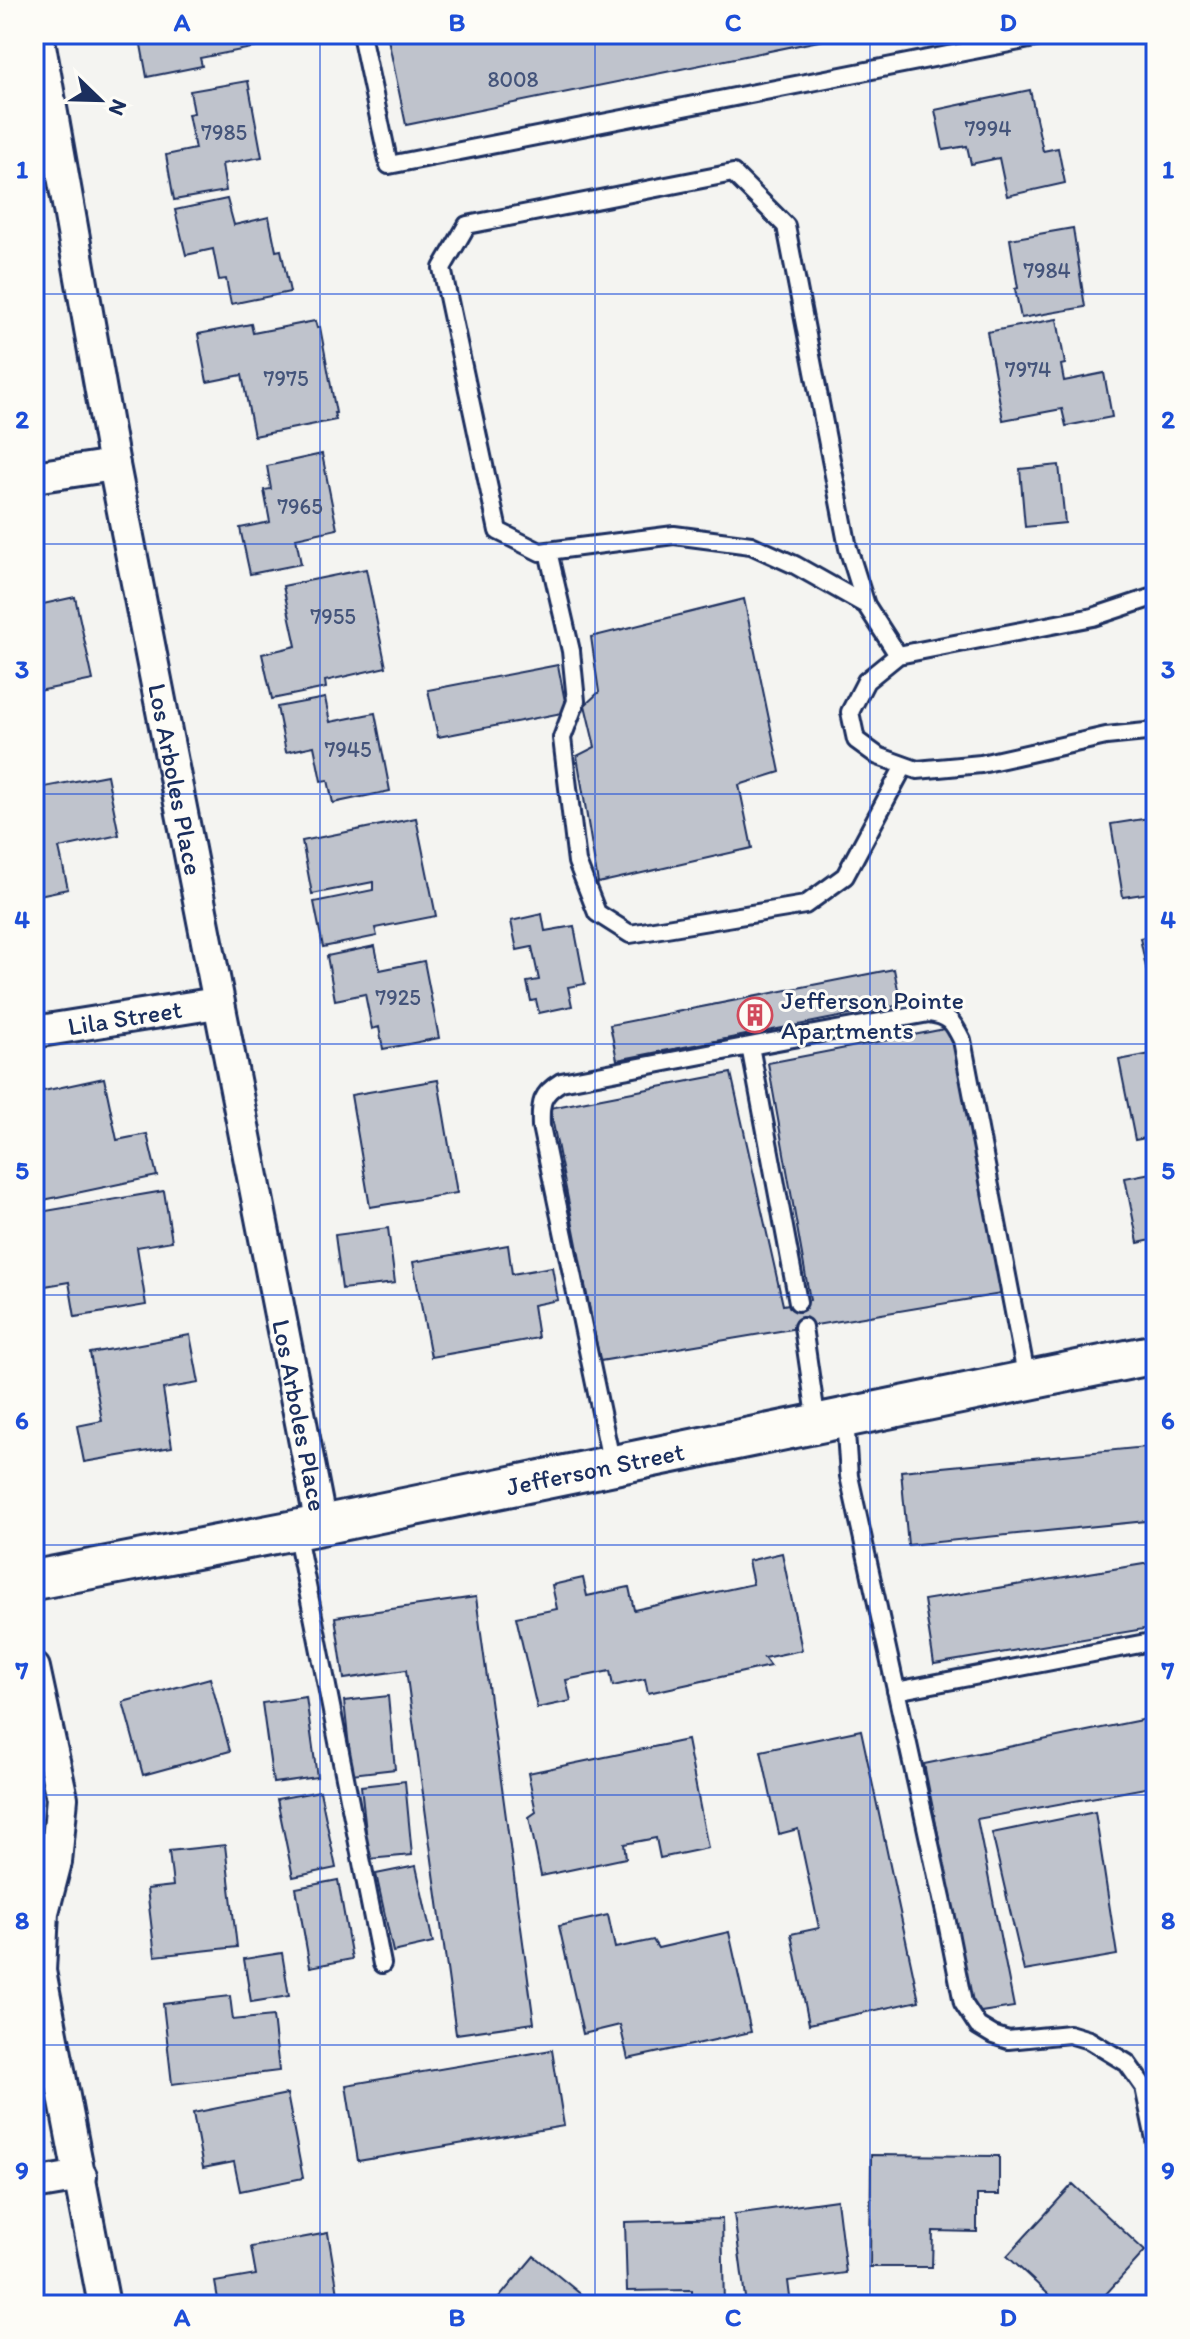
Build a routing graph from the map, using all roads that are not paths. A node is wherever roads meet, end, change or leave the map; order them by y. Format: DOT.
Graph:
graph roads {
  1 [pos="38,34"];
  2 [pos="361,34"];
  3 [pos="1055,34"];
  4 [pos="114,465"];
  5 [pos="34,477"];
  6 [pos="548,551"];
  7 [pos="1156,596"];
  8 [pos="866,605"];
  9 [pos="898,655"];
  10 [pos="1156,731"];
  11 [pos="904,766"];
  12 [pos="217,1003"];
  13 [pos="34,1032"];
  14 [pos="750,1046"];
  15 [pos="798,1302"];
  16 [pos="803,1327"];
  17 [pos="1156,1354"];
  18 [pos="1027,1380"];
  19 [pos="831,1421"];
  20 [pos="612,1465"];
  21 [pos="309,1527"];
  22 [pos="34,1580"];
  23 [pos="1156,1641"];
  24 [pos="34,1668"];
  25 [pos="896,1691"];
  26 [pos="382,1964"];
  27 [pos="1156,2144"];
  28 [pos="81,2176"];
  29 [pos="34,2184"];
  30 [pos="104,2305"];
  1 -- 4 [label="street, Los Arboles Place"];
  2 -- 3 [label="lane"];
  4 -- 5 [label="street"];
  4 -- 12 [label="street, Los Arboles Place"];
  6 -- 8 [label="lane"];
  6 -- 8 [label="lane"];
  6 -- 11 [label="lane"];
  7 -- 9 [label="lane"];
  8 -- 9 [label="lane"];
  9 -- 11 [label="lane"];
  10 -- 11 [label="lane"];
  12 -- 13 [label="street, Lila Street"];
  12 -- 21 [label="street, Los Arboles Place"];
  14 -- 15 [label="lane"];
  14 -- 18 [label="lane"];
  14 -- 20 [label="lane"];
  16 -- 19 [label="lane"];
  17 -- 18 [label="street, Jefferson Street"];
  18 -- 19 [label="street, Jefferson Street"];
  19 -- 20 [label="street, Jefferson Street"];
  19 -- 25 [label="lane"];
  20 -- 21 [label="street, Jefferson Street"];
  21 -- 22 [label="street, Jefferson Street"];
  21 -- 26 [label="lane"];
  23 -- 25 [label="lane"];
  24 -- 28 [label="street"];
  25 -- 27 [label="lane"];
  28 -- 29 [label="street"];
  28 -- 30 [label="street"];
}
